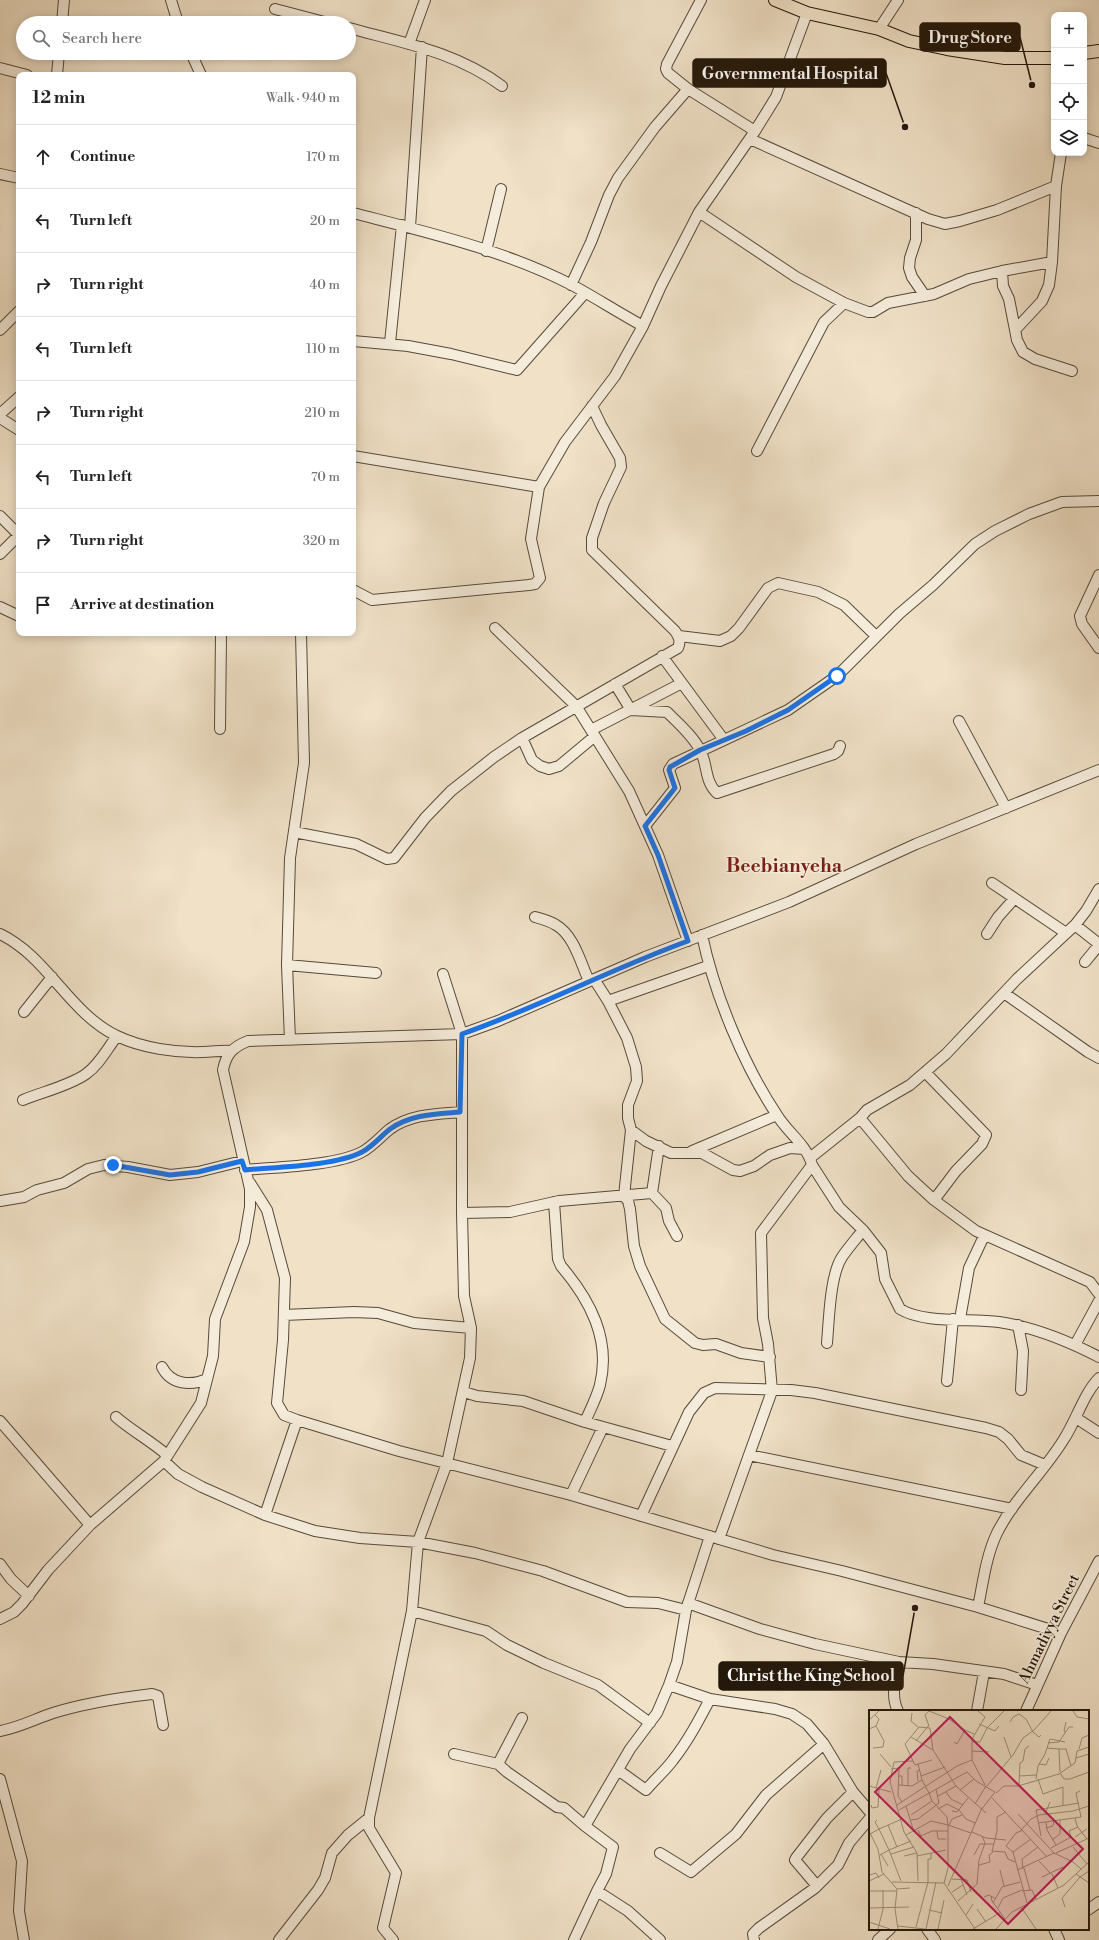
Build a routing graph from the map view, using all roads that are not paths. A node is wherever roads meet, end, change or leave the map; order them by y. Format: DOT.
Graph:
graph roads {
  1 [pos="64,0"];
  2 [pos="171,0"];
  3 [pos="425,0"];
  4 [pos="701,0"];
  5 [pos="775,0"];
  6 [pos="898,0"];
  7 [pos="275,9"];
  8 [pos="807,13"];
  9 [pos="63,16"];
  10 [pos="176,16"];
  11 [pos="302,16"];
  12 [pos="879,29"];
  13 [pos="356,30"];
  14 [pos="409,44"];
  15 [pos="422,47"];
  16 [pos="1099,51"];
  17 [pos="1087,53"];
  18 [pos="1051,58"];
  19 [pos="59,60"];
  20 [pos="194,60"];
  21 [pos="0,68"];
  22 [pos="16,72"];
  23 [pos="58,72"];
  24 [pos="200,72"];
  25 [pos="502,86"];
  26 [pos="688,89"];
  27 [pos="753,135"];
  28 [pos="1087,139"];
  29 [pos="1099,143"];
  30 [pos="1061,156"];
  31 [pos="0,174"];
  32 [pos="16,177"];
  33 [pos="1056,186"];
  34 [pos="501,189"];
  35 [pos="699,212"];
  36 [pos="916,213"];
  37 [pos="356,214"];
  38 [pos="406,226"];
  39 [pos="486,251"];
  40 [pos="1052,262"];
  41 [pos="1002,271"];
  42 [pos="571,285"];
  43 [pos="585,293"];
  44 [pos="925,296"];
  45 [pos="844,303"];
  46 [pos="16,314"];
  47 [pos="643,326"];
  48 [pos="1016,328"];
  49 [pos="0,330"];
  50 [pos="356,340"];
  51 [pos="390,343"];
  52 [pos="1072,371"];
  53 [pos="16,400"];
  54 [pos="592,406"];
  55 [pos="0,414"];
  56 [pos="0,418"];
  57 [pos="16,428"];
  58 [pos="757,451"];
  59 [pos="356,456"];
  60 [pos="540,487"];
  61 [pos="1099,501"];
  62 [pos="0,516"];
  63 [pos="16,532"];
  64 [pos="16,538"];
  65 [pos="0,554"];
  66 [pos="1099,575"];
  67 [pos="356,592"];
  68 [pos="0,607"];
  69 [pos="16,615"];
  70 [pos="495,628"];
  71 [pos="221,636"];
  72 [pos="301,636"];
  73 [pos="679,636"];
  74 [pos="876,636"];
  75 [pos="1099,648"];
  76 [pos="662,656"];
  77 [pos="682,683"];
  78 [pos="615,684"];
  79 [pos="576,706"];
  80 [pos="630,710"];
  81 [pos="959,721"];
  82 [pos="220,729"];
  83 [pos="593,733"];
  84 [pos="522,738"];
  85 [pos="724,740"];
  86 [pos="840,746"];
  87 [pos="700,750"];
  88 [pos="1099,770"];
  89 [pos="1006,808"];
  90 [pos="645,826"];
  91 [pos="294,832"];
  92 [pos="992,882"];
  93 [pos="1099,889"];
  94 [pos="1014,899"];
  95 [pos="535,917"];
  96 [pos="1075,925"];
  97 [pos="1066,933"];
  98 [pos="0,934"];
  99 [pos="987,934"];
  100 [pos="702,935"];
  101 [pos="688,941"];
  102 [pos="1099,945"];
  103 [pos="1085,962"];
  104 [pos="287,965"];
  105 [pos="708,966"];
  106 [pos="376,973"];
  107 [pos="443,974"];
  108 [pos="52,977"];
  109 [pos="591,980"];
  110 [pos="1004,993"];
  111 [pos="608,1001"];
  112 [pos="24,1012"];
  113 [pos="462,1034"];
  114 [pos="117,1036"];
  115 [pos="290,1040"];
  116 [pos="231,1051"];
  117 [pos="1099,1058"];
  118 [pos="926,1073"];
  119 [pos="23,1100"];
  120 [pos="460,1112"];
  121 [pos="776,1115"];
  122 [pos="860,1118"];
  123 [pos="631,1130"];
  124 [pos="659,1146"];
  125 [pos="687,1153"];
  126 [pos="809,1157"];
  127 [pos="245,1170"];
  128 [pos="652,1193"];
  129 [pos="624,1196"];
  130 [pos="934,1200"];
  131 [pos="0,1201"];
  132 [pos="554,1202"];
  133 [pos="462,1213"];
  134 [pos="863,1230"];
  135 [pos="677,1236"];
  136 [pos="984,1236"];
  137 [pos="1099,1294"];
  138 [pos="1099,1301"];
  139 [pos="284,1315"];
  140 [pos="957,1319"];
  141 [pos="1018,1325"];
  142 [pos="471,1328"];
  143 [pos="827,1343"];
  144 [pos="1075,1345"];
  145 [pos="770,1357"];
  146 [pos="1099,1357"];
  147 [pos="162,1367"];
  148 [pos="1099,1378"];
  149 [pos="207,1379"];
  150 [pos="947,1381"];
  151 [pos="1021,1390"];
  152 [pos="772,1391"];
  153 [pos="464,1392"];
  154 [pos="116,1417"];
  155 [pos="1076,1418"];
  156 [pos="297,1420"];
  157 [pos="0,1421"];
  158 [pos="585,1422"];
  159 [pos="603,1427"];
  160 [pos="1099,1433"];
  161 [pos="672,1446"];
  162 [pos="749,1455"];
  163 [pos="165,1458"];
  164 [pos="447,1463"];
  165 [pos="1045,1465"];
  166 [pos="571,1495"];
  167 [pos="1012,1509"];
  168 [pos="265,1514"];
  169 [pos="641,1516"];
  170 [pos="90,1525"];
  171 [pos="715,1538"];
  172 [pos="418,1542"];
  173 [pos="1099,1561"];
  174 [pos="0,1564"];
  175 [pos="29,1596"];
  176 [pos="687,1607"];
  177 [pos="978,1607"];
  178 [pos="412,1611"];
  179 [pos="0,1619"];
  180 [pos="1061,1634"];
  181 [pos="900,1662"];
  182 [pos="984,1672"];
  183 [pos="669,1685"];
  184 [pos="1037,1685"];
  185 [pos="710,1699"];
  186 [pos="897,1710"];
  187 [pos="977,1710"];
  188 [pos="1026,1710"];
  189 [pos="522,1718"];
  190 [pos="650,1722"];
  191 [pos="163,1725"];
  192 [pos="0,1731"];
  193 [pos="824,1744"];
  194 [pos="454,1754"];
  195 [pos="498,1764"];
  196 [pos="618,1770"];
  197 [pos="0,1779"];
  198 [pos="853,1792"];
  199 [pos="869,1811"];
  200 [pos="369,1818"];
  201 [pos="869,1819"];
  202 [pos="585,1826"];
  203 [pos="660,1853"];
  204 [pos="817,1886"];
  205 [pos="597,1891"];
  206 [pos="1099,1902"];
  207 [pos="1089,1909"];
  208 [pos="889,1930"];
  209 [pos="928,1930"];
  210 [pos="24,1940"];
  211 [pos="279,1940"];
  212 [pos="394,1940"];
  213 [pos="574,1940"];
  214 [pos="660,1940"];
  215 [pos="754,1940"];
  216 [pos="878,1940"];
  217 [pos="935,1940"];
  1 -- 9 [label="street"];
  2 -- 10 [label="street"];
  3 -- 14 [label="street"];
  4 -- 26 [label="street"];
  5 -- 8 [label="main road"];
  6 -- 12 [label="street"];
  7 -- 11 [label="street"];
  8 -- 12 [label="main road"];
  8 -- 27 [label="street"];
  12 -- 18 [label="main road"];
  13 -- 14 [label="street"];
  14 -- 15 [label="street"];
  15 -- 25 [label="street"];
  15 -- 38 [label="street"];
  16 -- 17 [label="main road"];
  19 -- 23 [label="street"];
  20 -- 24 [label="street"];
  21 -- 22 [label="street"];
  26 -- 27 [label="street"];
  26 -- 42 [label="street"];
  27 -- 35 [label="street"];
  27 -- 36 [label="street"];
  28 -- 29 [label="street"];
  30 -- 33 [label="street"];
  31 -- 32 [label="street"];
  33 -- 36 [label="street"];
  33 -- 40 [label="street"];
  34 -- 39 [label="street"];
  35 -- 45 [label="street"];
  35 -- 47 [label="street"];
  36 -- 44 [label="street"];
  37 -- 38 [label="street"];
  38 -- 39 [label="street"];
  38 -- 51 [label="street"];
  39 -- 42 [label="street"];
  40 -- 41 [label="street"];
  40 -- 48 [label="street"];
  41 -- 44 [label="street"];
  41 -- 48 [label="street"];
  42 -- 43 [label="street"];
  43 -- 47 [label="street"];
  43 -- 51 [label="street"];
  44 -- 45 [label="street"];
  45 -- 58 [label="street"];
  46 -- 49 [label="street"];
  47 -- 54 [label="street"];
  48 -- 52 [label="street"];
  50 -- 51 [label="street"];
  53 -- 55 [label="street"];
  54 -- 60 [label="street"];
  54 -- 73 [label="street"];
  56 -- 57 [label="street"];
  59 -- 60 [label="street"];
  60 -- 67 [label="street"];
  61 -- 74 [label="street"];
  62 -- 63 [label="street"];
  64 -- 65 [label="street"];
  66 -- 75 [label="street"];
  68 -- 69 [label="street"];
  70 -- 79 [label="street"];
  71 -- 82 [label="street"];
  72 -- 91 [label="street"];
  73 -- 74 [label="street"];
  73 -- 76 [label="street"];
  74 -- 85 [label="street"];
  76 -- 77 [label="street"];
  76 -- 78 [label="street"];
  77 -- 80 [label="street"];
  77 -- 85 [label="street"];
  78 -- 79 [label="street"];
  78 -- 80 [label="street"];
  79 -- 83 [label="street"];
  79 -- 84 [label="street"];
  80 -- 83 [label="street"];
  80 -- 87 [label="street"];
  81 -- 89 [label="street"];
  83 -- 84 [label="street"];
  83 -- 90 [label="street"];
  84 -- 91 [label="street"];
  85 -- 87 [label="street"];
  86 -- 87 [label="street"];
  87 -- 90 [label="street"];
  88 -- 89 [label="street"];
  89 -- 100 [label="street"];
  90 -- 101 [label="street"];
  91 -- 104 [label="street"];
  92 -- 94 [label="street"];
  93 -- 96 [label="street"];
  94 -- 97 [label="street"];
  94 -- 99 [label="street"];
  95 -- 109 [label="street"];
  96 -- 97 [label="street"];
  96 -- 102 [label="street"];
  97 -- 110 [label="street"];
  98 -- 108 [label="street"];
  100 -- 101 [label="street"];
  100 -- 105 [label="street"];
  101 -- 109 [label="street"];
  102 -- 103 [label="street"];
  104 -- 106 [label="street"];
  104 -- 115 [label="street"];
  105 -- 111 [label="street"];
  105 -- 121 [label="street"];
  107 -- 113 [label="street"];
  108 -- 112 [label="street"];
  108 -- 114 [label="street"];
  109 -- 111 [label="street"];
  109 -- 113 [label="street"];
  110 -- 117 [label="street"];
  110 -- 118 [label="street"];
  111 -- 123 [label="street"];
  113 -- 115 [label="street"];
  113 -- 120 [label="street"];
  114 -- 116 [label="street"];
  114 -- 119 [label="street"];
  115 -- 116 [label="street"];
  116 -- 127 [label="street"];
  118 -- 122 [label="street"];
  118 -- 130 [label="street"];
  120 -- 127 [label="street"];
  120 -- 133 [label="street"];
  121 -- 125 [label="street"];
  121 -- 126 [label="street"];
  122 -- 126 [label="street"];
  122 -- 130 [label="street"];
  123 -- 124 [label="street"];
  123 -- 129 [label="street"];
  124 -- 125 [label="street"];
  124 -- 128 [label="street"];
  125 -- 126 [label="street"];
  126 -- 134 [label="street"];
  126 -- 145 [label="street"];
  127 -- 131 [label="street"];
  127 -- 139 [label="street"];
  127 -- 149 [label="street"];
  128 -- 129 [label="street"];
  128 -- 135 [label="street"];
  129 -- 132 [label="street"];
  129 -- 145 [label="street"];
  130 -- 136 [label="street"];
  132 -- 133 [label="street"];
  132 -- 158 [label="street"];
  133 -- 142 [label="street"];
  134 -- 140 [label="street"];
  134 -- 143 [label="street"];
  136 -- 137 [label="street"];
  136 -- 140 [label="street"];
  138 -- 144 [label="street"];
  139 -- 142 [label="street"];
  139 -- 156 [label="street"];
  140 -- 141 [label="street"];
  140 -- 150 [label="street"];
  141 -- 144 [label="street"];
  141 -- 151 [label="street"];
  142 -- 153 [label="street"];
  144 -- 146 [label="street"];
  145 -- 152 [label="street"];
  147 -- 149 [label="street"];
  148 -- 155 [label="street"];
  149 -- 163 [label="street"];
  152 -- 161 [label="street"];
  152 -- 162 [label="street"];
  152 -- 165 [label="street"];
  153 -- 158 [label="street"];
  153 -- 164 [label="street"];
  154 -- 163 [label="street"];
  155 -- 160 [label="street"];
  155 -- 165 [label="street"];
  156 -- 164 [label="street"];
  156 -- 168 [label="street"];
  157 -- 170 [label="street"];
  158 -- 159 [label="street"];
  159 -- 161 [label="street"];
  159 -- 166 [label="street"];
  161 -- 169 [label="street"];
  162 -- 167 [label="street"];
  162 -- 171 [label="street"];
  163 -- 168 [label="street"];
  163 -- 170 [label="street"];
  164 -- 166 [label="street"];
  164 -- 172 [label="street"];
  165 -- 167 [label="street"];
  166 -- 169 [label="street"];
  167 -- 177 [label="street"];
  168 -- 172 [label="street"];
  169 -- 171 [label="street"];
  170 -- 175 [label="street"];
  171 -- 176 [label="street"];
  171 -- 177 [label="street"];
  172 -- 176 [label="street"];
  172 -- 178 [label="street"];
  173 -- 180 [label="street, Ahmadiyya Street"];
  174 -- 175 [label="street"];
  175 -- 179 [label="street"];
  176 -- 181 [label="street"];
  176 -- 183 [label="street"];
  177 -- 180 [label="street"];
  178 -- 190 [label="street"];
  178 -- 200 [label="street"];
  180 -- 184 [label="street, Ahmadiyya Street"];
  181 -- 182 [label="street"];
  181 -- 186 [label="street"];
  182 -- 184 [label="street"];
  182 -- 187 [label="street"];
  183 -- 185 [label="street"];
  183 -- 190 [label="street"];
  184 -- 188 [label="street, Ahmadiyya Street"];
  185 -- 193 [label="street"];
  185 -- 196 [label="street"];
  189 -- 195 [label="street"];
  190 -- 196 [label="street"];
  191 -- 192 [label="street"];
  193 -- 198 [label="street"];
  193 -- 203 [label="street"];
  194 -- 195 [label="street"];
  195 -- 202 [label="street"];
  196 -- 202 [label="street"];
  197 -- 210 [label="street"];
  198 -- 199 [label="street"];
  198 -- 204 [label="street"];
  200 -- 211 [label="street"];
  200 -- 212 [label="street"];
  201 -- 204 [label="street"];
  202 -- 205 [label="street"];
  204 -- 215 [label="street"];
  205 -- 213 [label="street"];
  205 -- 214 [label="street"];
  206 -- 207 [label="street"];
  208 -- 216 [label="street"];
  209 -- 217 [label="street"];
}
